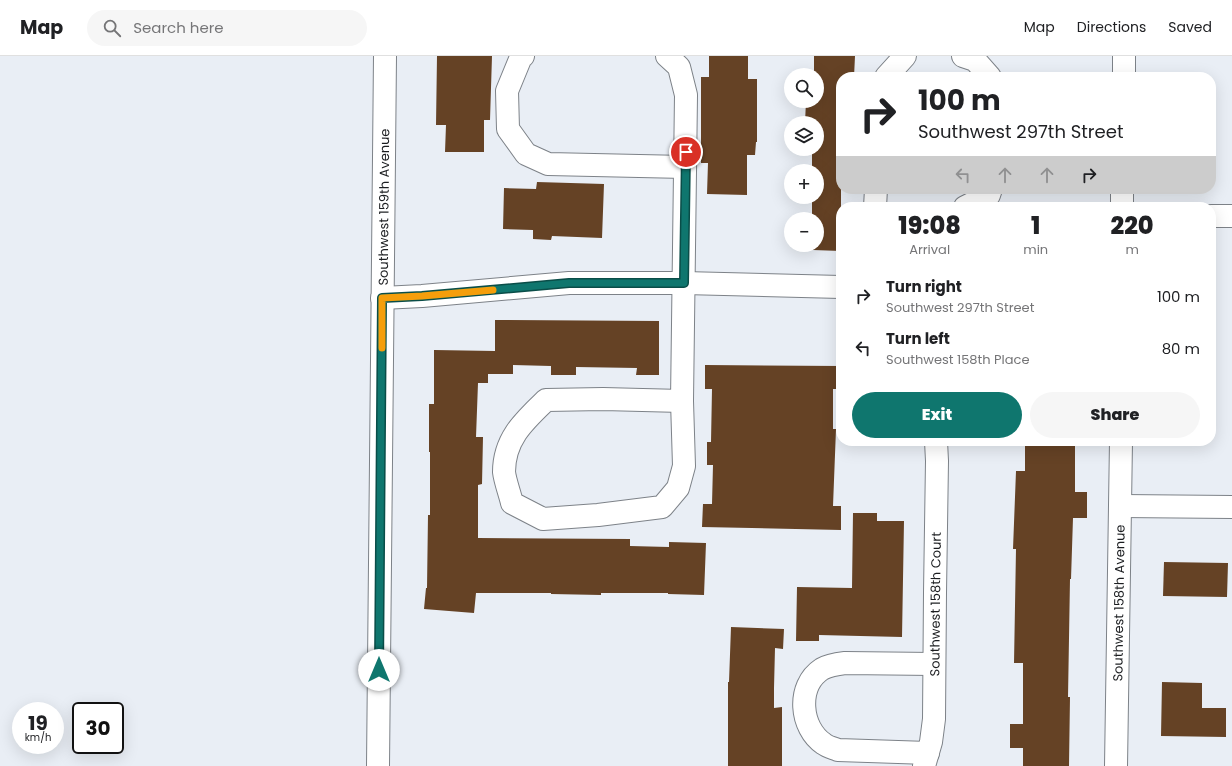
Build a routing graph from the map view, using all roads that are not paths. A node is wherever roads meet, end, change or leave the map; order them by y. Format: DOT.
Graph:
graph roads {
  1 [pos="385,56"];
  2 [pos="522,56"];
  3 [pos="667,56"];
  4 [pos="905,56"];
  5 [pos="963,56"];
  6 [pos="1124,56"];
  7 [pos="891,72"];
  8 [pos="986,72"];
  9 [pos="1124,72"];
  10 [pos="685,167"];
  11 [pos="989,194"];
  12 [pos="974,202"];
  13 [pos="1216,216"];
  14 [pos="1232,216"];
  15 [pos="684,283"];
  16 [pos="836,287"];
  17 [pos="382,298"];
  18 [pos="682,401"];
  19 [pos="936,446"];
  20 [pos="1121,446"];
  21 [pos="1121,506"];
  22 [pos="1232,507"];
  23 [pos="934,664"];
  24 [pos="926,760"];
  25 [pos="378,766"];
  26 [pos="1116,766"];
  1 -- 17 [label="street, Southwest 159th Avenue"];
  2 -- 10 [label="street"];
  3 -- 10 [label="street"];
  4 -- 7 [label="street"];
  5 -- 8 [label="street"];
  6 -- 9 [label="street"];
  10 -- 15 [label="street"];
  11 -- 12 [label="street"];
  13 -- 14 [label="street"];
  15 -- 16 [label="street"];
  15 -- 17 [label="street"];
  15 -- 18 [label="street"];
  17 -- 25 [label="street, Southwest 159th Avenue"];
  18 -- 18 [label="street"];
  19 -- 23 [label="street, Southwest 158th Court"];
  20 -- 21 [label="street, Southwest 158th Avenue"];
  21 -- 22 [label="street"];
  21 -- 26 [label="street, Southwest 158th Avenue"];
  23 -- 24 [label="street, Southwest 158th Court"];
  23 -- 24 [label="street"];
}
